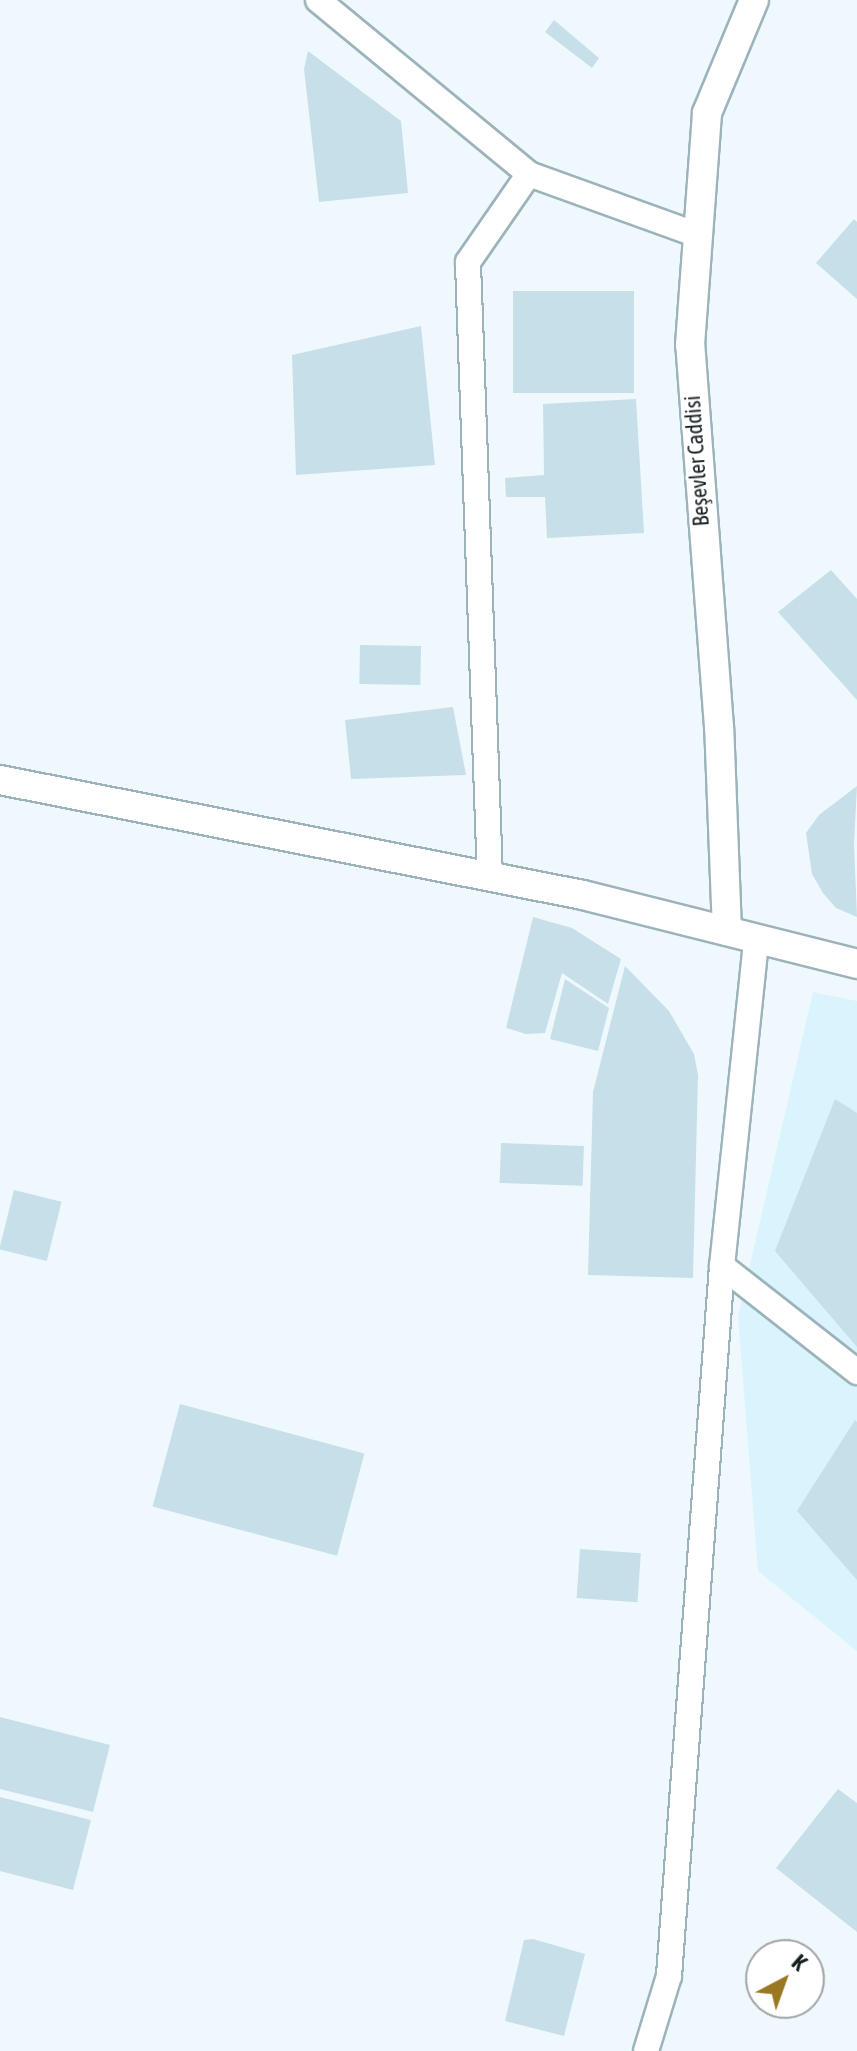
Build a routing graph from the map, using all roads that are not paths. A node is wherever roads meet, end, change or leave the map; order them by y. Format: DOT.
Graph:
graph roads {
  1 [pos="318,0"];
  2 [pos="754,0"];
  3 [pos="529,174"];
  4 [pos="695,234"];
  5 [pos="0,780"];
  6 [pos="490,878"];
  7 [pos="727,931"];
  8 [pos="756,941"];
  9 [pos="857,964"];
  10 [pos="722,1266"];
  11 [pos="857,1372"];
  12 [pos="646,2051"];
  1 -- 3 [label="street"];
  2 -- 4 [label="street, Beşevler Caddisi"];
  3 -- 4 [label="street"];
  3 -- 6 [label="street"];
  4 -- 7 [label="street, Beşevler Caddisi"];
  5 -- 6 [label="street"];
  6 -- 7 [label="street"];
  7 -- 8 [label="street"];
  8 -- 9 [label="street"];
  8 -- 10 [label="street"];
  10 -- 11 [label="street"];
  10 -- 12 [label="street"];
}
